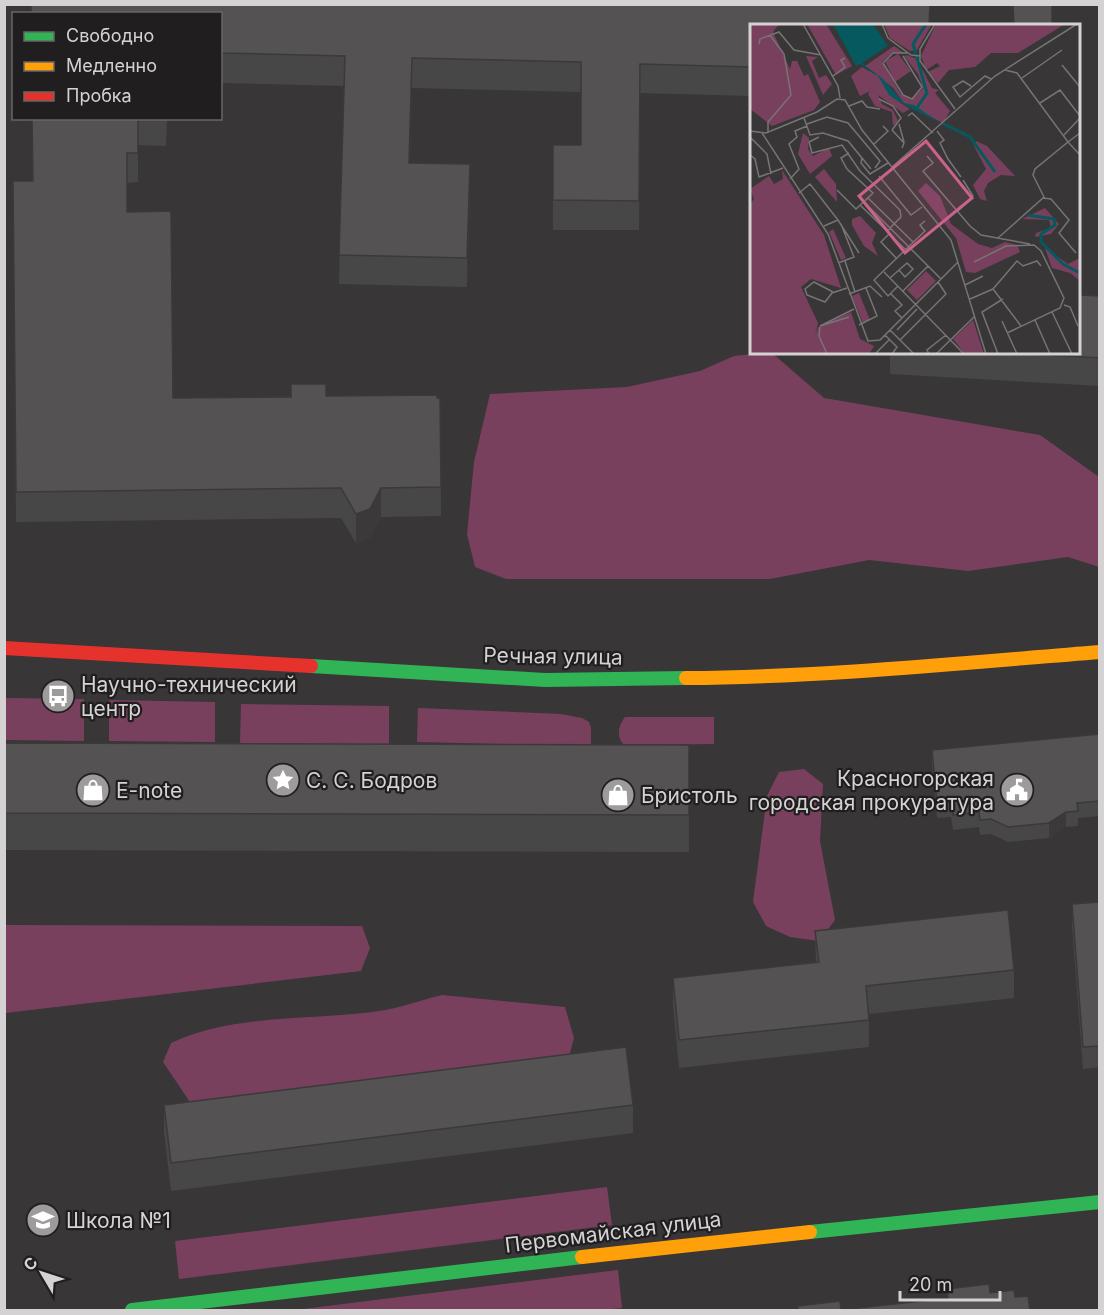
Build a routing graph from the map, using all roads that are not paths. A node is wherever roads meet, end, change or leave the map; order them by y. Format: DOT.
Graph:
graph roads {
  1 [pos="4,648"];
  2 [pos="1100,652"];
  3 [pos="1100,1202"];
  4 [pos="132,1311"];
  1 -- 2 [label="main road, Речная улица"];
  3 -- 4 [label="main road, Первомайская улица"];
}
